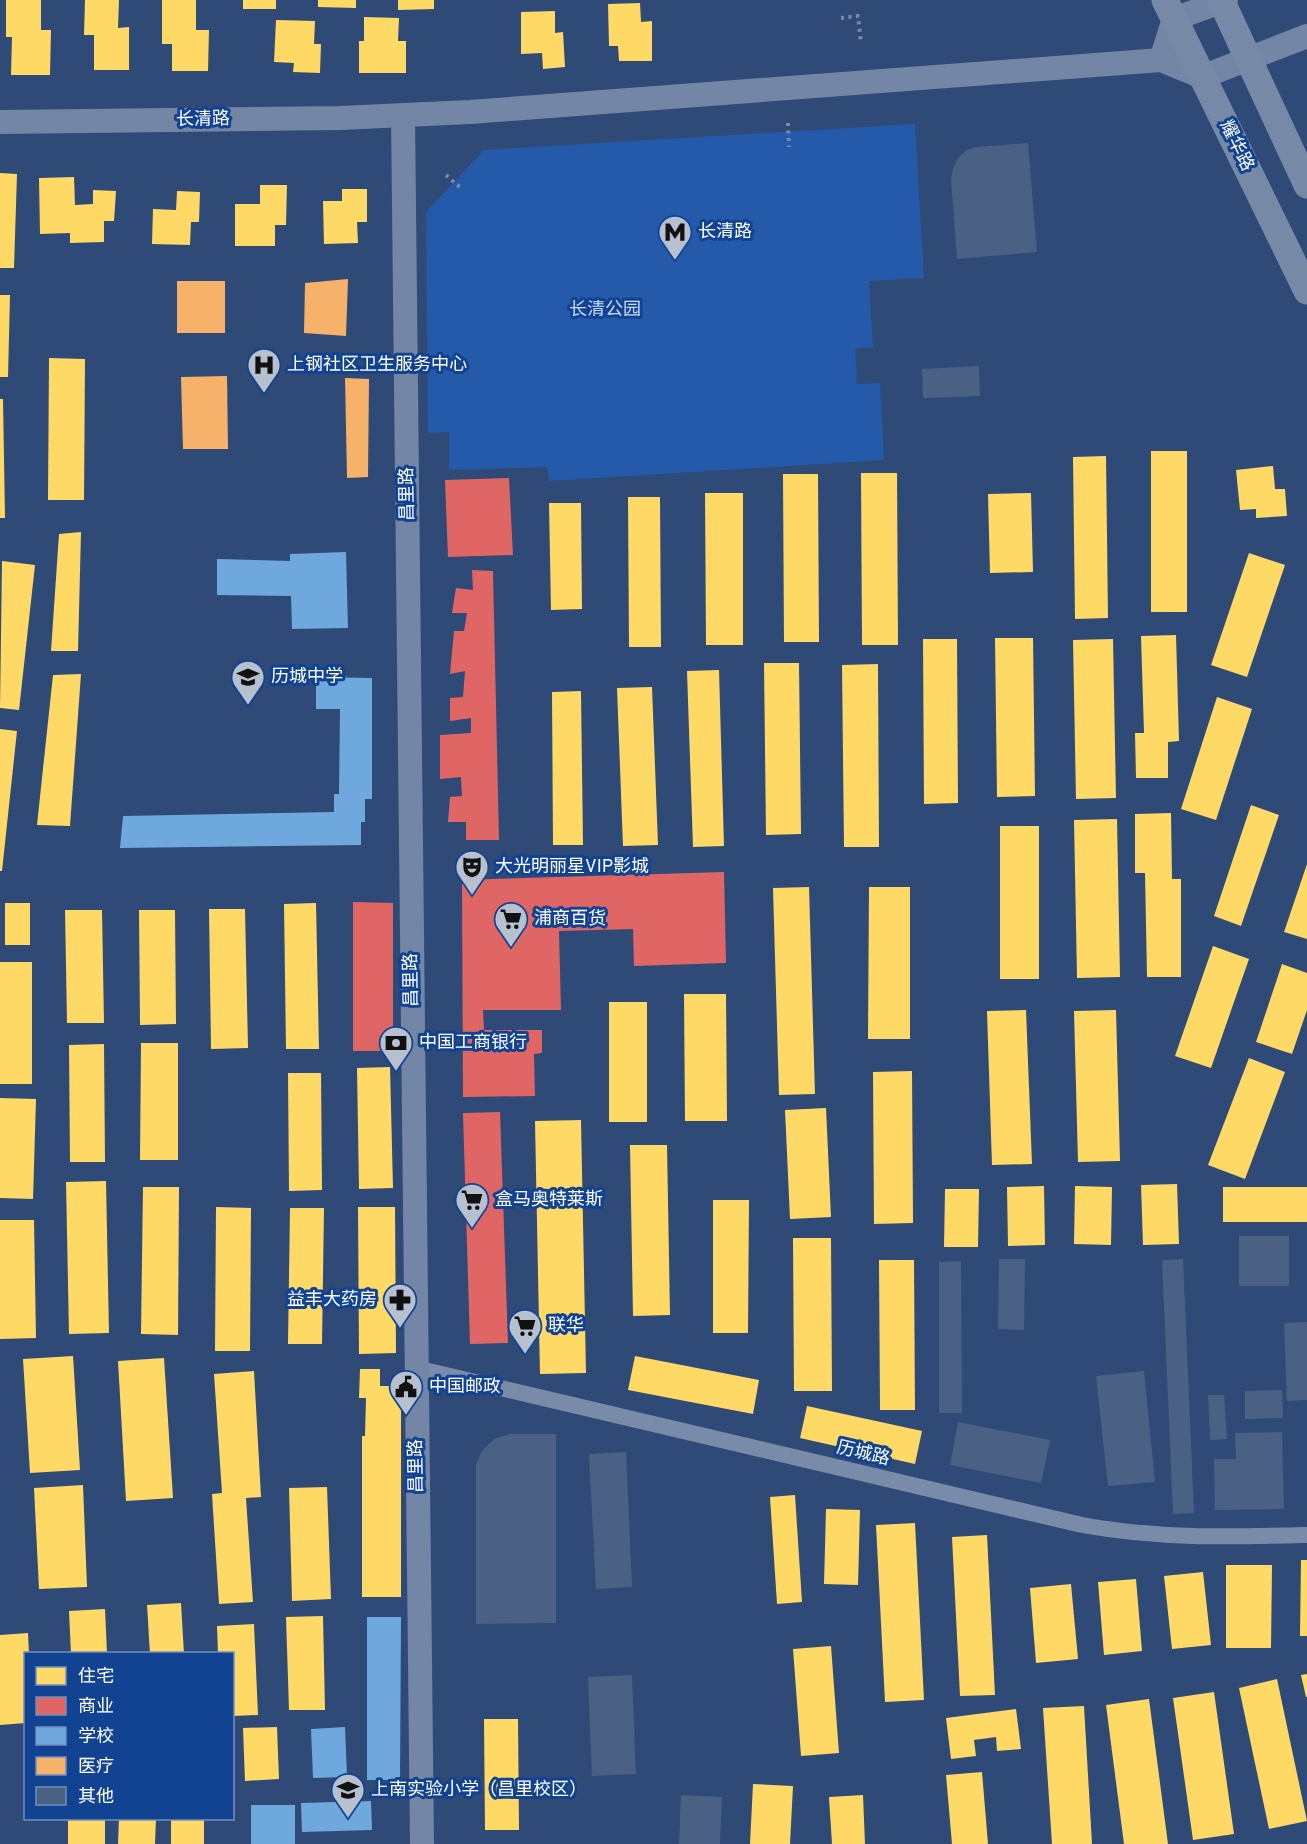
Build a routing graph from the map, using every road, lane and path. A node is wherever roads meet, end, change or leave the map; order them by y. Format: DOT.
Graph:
graph roads {
  1 [pos="1223,1"];
  2 [pos="1169,9"];
  3 [pos="841,18"];
  4 [pos="1307,36"];
  5 [pos="861,43"];
  6 [pos="1248,58"];
  7 [pos="1161,60"];
  8 [pos="1202,77"];
  9 [pos="403,116"];
  10 [pos="0,122"];
  11 [pos="788,123"];
  12 [pos="789,147"];
  13 [pos="446,175"];
  14 [pos="1307,185"];
  15 [pos="462,189"];
  16 [pos="1307,291"];
  17 [pos="416,1368"];
  18 [pos="1307,1535"];
  19 [pos="422,1844"];
  1 -- 2 [label="street"];
  1 -- 6 [label="main road"];
  2 -- 7 [label="street"];
  2 -- 8 [label="main road, 耀华路"];
  3 -- 5 [label="path"];
  4 -- 6 [label="street"];
  6 -- 8 [label="street"];
  6 -- 14 [label="main road"];
  7 -- 8 [label="street, 长清路"];
  7 -- 9 [label="street, 长清路"];
  8 -- 16 [label="main road, 耀华路"];
  9 -- 10 [label="street, 长清路"];
  9 -- 17 [label="street, 昌里路"];
  11 -- 12 [label="path"];
  13 -- 15 [label="path"];
  17 -- 18 [label="street, 历城路"];
  17 -- 19 [label="street, 昌里路"];
}
